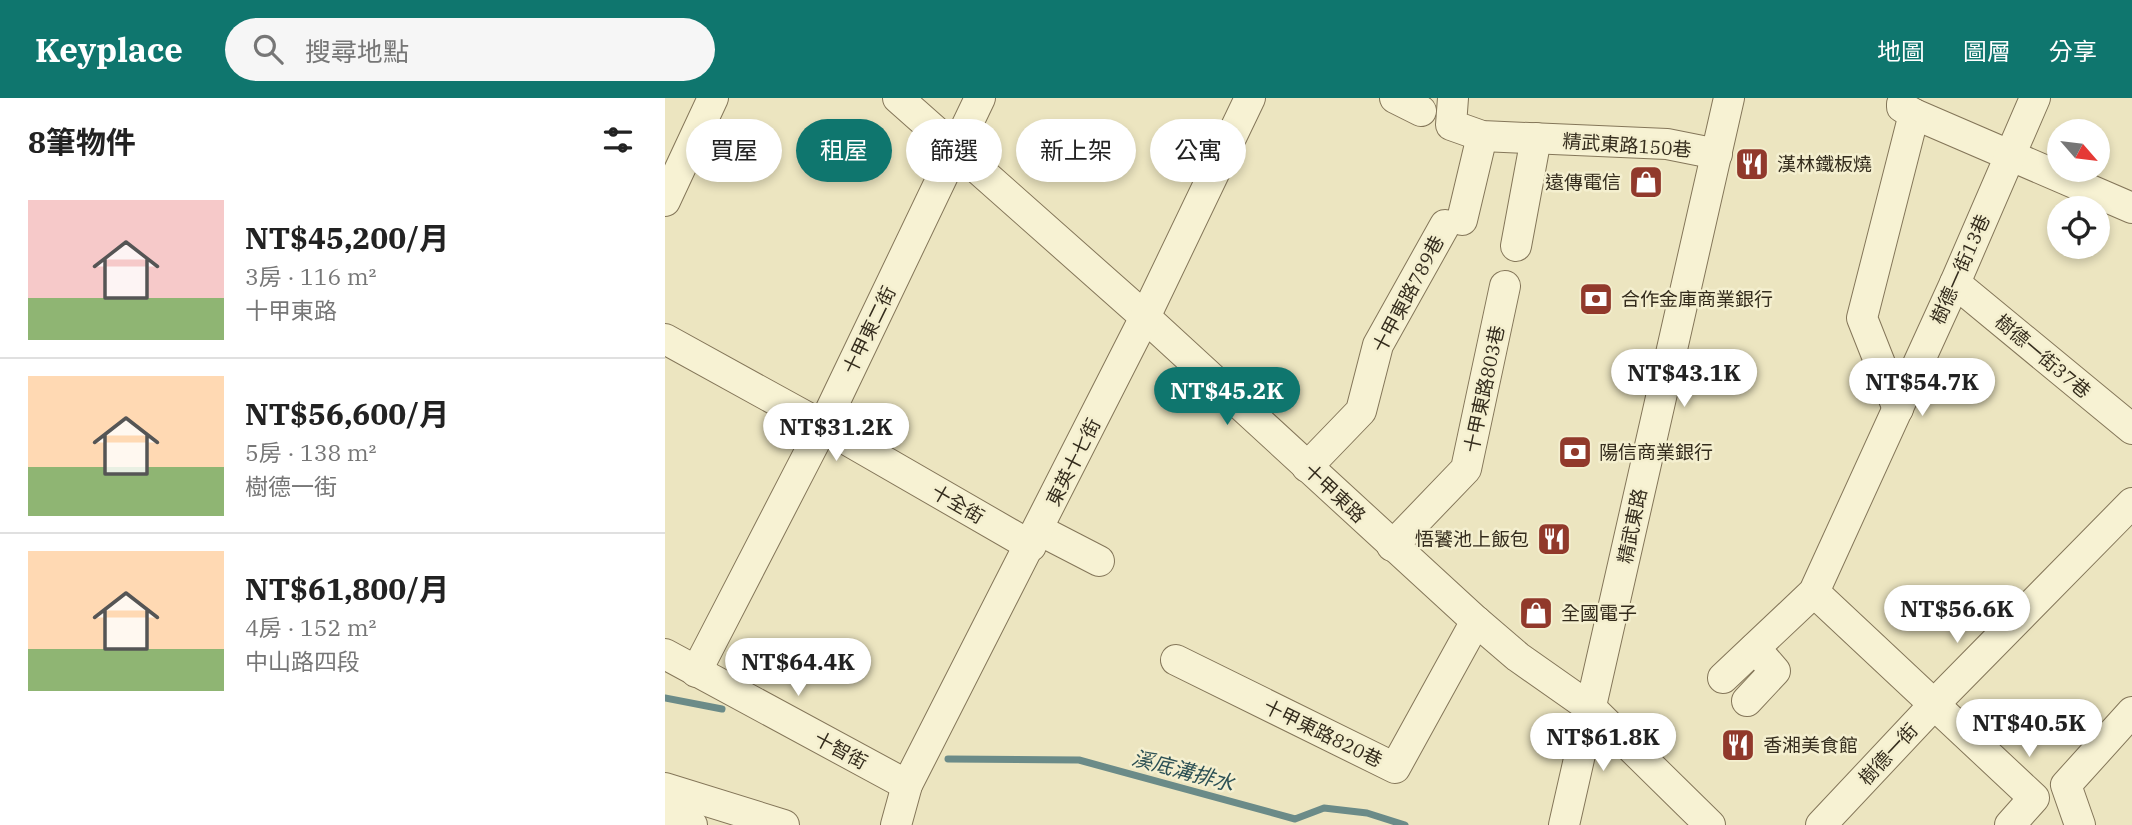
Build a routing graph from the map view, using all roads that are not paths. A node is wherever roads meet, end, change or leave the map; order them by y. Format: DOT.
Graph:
graph roads {
  1 [pos="713,98"];
  2 [pos="898,98"];
  3 [pos="979,98"];
  4 [pos="1250,98"];
  5 [pos="1453,98"];
  6 [pos="1729,98"];
  7 [pos="2035,98"];
  8 [pos="1909,106"];
  9 [pos="922,119"];
  10 [pos="970,119"];
  11 [pos="1482,136"];
  12 [pos="1536,138"];
  13 [pos="1717,154"];
  14 [pos="2010,155"];
  15 [pos="940,182"];
  16 [pos="993,182"];
  17 [pos="665,201"];
  18 [pos="2132,208"];
  19 [pos="1516,246"];
  20 [pos="1955,283"];
  21 [pos="1505,286"];
  22 [pos="1145,317"];
  23 [pos="665,339"];
  24 [pos="1898,409"];
  25 [pos="823,426"];
  26 [pos="2132,429"];
  27 [pos="1307,467"];
  28 [pos="2132,503"];
  29 [pos="1035,538"];
  30 [pos="1392,546"];
  31 [pos="1099,561"];
  32 [pos="1814,592"];
  33 [pos="1476,621"];
  34 [pos="1755,648"];
  35 [pos="665,654"];
  36 [pos="1177,660"];
  37 [pos="696,672"];
  38 [pos="1723,678"];
  39 [pos="1747,701"];
  40 [pos="1933,706"];
  41 [pos="1592,709"];
  42 [pos="2132,712"];
  43 [pos="907,785"];
  44 [pos="665,788"];
  45 [pos="665,817"];
  46 [pos="692,825"];
  47 [pos="784,825"];
  48 [pos="896,825"];
  49 [pos="1564,825"];
  50 [pos="1710,825"];
  51 [pos="1821,825"];
  52 [pos="2010,825"];
  53 [pos="2080,825"];
  1 -- 17 [label="street"];
  2 -- 9 [label="street, 十甲東路"];
  3 -- 10 [label="street, 十甲東二街"];
  4 -- 22 [label="street, 東英十七街"];
  5 -- 11 [label="street, 精武東路150巷"];
  6 -- 13 [label="street, 精武東路"];
  7 -- 14 [label="street, 樹德一街13巷"];
  8 -- 14 [label="street"];
  8 -- 24 [label="street"];
  11 -- 12 [label="street, 精武東路150巷"];
  11 -- 27 [label="street, 十甲東路789巷"];
  12 -- 13 [label="street, 精武東路150巷"];
  12 -- 19 [label="street, 精武東路150巷"];
  13 -- 41 [label="street, 精武東路"];
  14 -- 18 [label="street"];
  14 -- 20 [label="street, 樹德一街13巷"];
  15 -- 25 [label="street, 十甲東二街"];
  16 -- 22 [label="street, 十甲東路"];
  20 -- 24 [label="street, 樹德一街13巷"];
  20 -- 26 [label="street, 樹德一街37巷"];
  21 -- 30 [label="street, 十甲東路803巷"];
  22 -- 27 [label="street, 十甲東路"];
  22 -- 29 [label="street, 東英十七街"];
  23 -- 25 [label="street, 十全街"];
  24 -- 32 [label="street, 樹德一街13巷"];
  25 -- 29 [label="street, 十全街"];
  25 -- 37 [label="street, 十甲東二街"];
  27 -- 30 [label="street, 十甲東路"];
  28 -- 40 [label="street, 樹德一街"];
  29 -- 31 [label="street, 十全街"];
  29 -- 43 [label="street, 東英十七街"];
  30 -- 33 [label="street, 十甲東路"];
  32 -- 34 [label="street, 樹德一街13巷"];
  32 -- 40 [label="street"];
  33 -- 36 [label="street, 十甲東路820巷"];
  33 -- 41 [label="street, 十甲東路"];
  34 -- 38 [label="street, 樹德一街13巷"];
  34 -- 39 [label="street"];
  35 -- 37 [label="street, 十智街"];
  37 -- 43 [label="street, 十智街"];
  40 -- 51 [label="street, 樹德一街"];
  40 -- 52 [label="street"];
  41 -- 49 [label="street, 精武東路"];
  41 -- 50 [label="street, 十甲東路"];
  42 -- 53 [label="street"];
  43 -- 48 [label="street, 東英十七街"];
  44 -- 47 [label="street"];
  45 -- 46 [label="street"];
}
